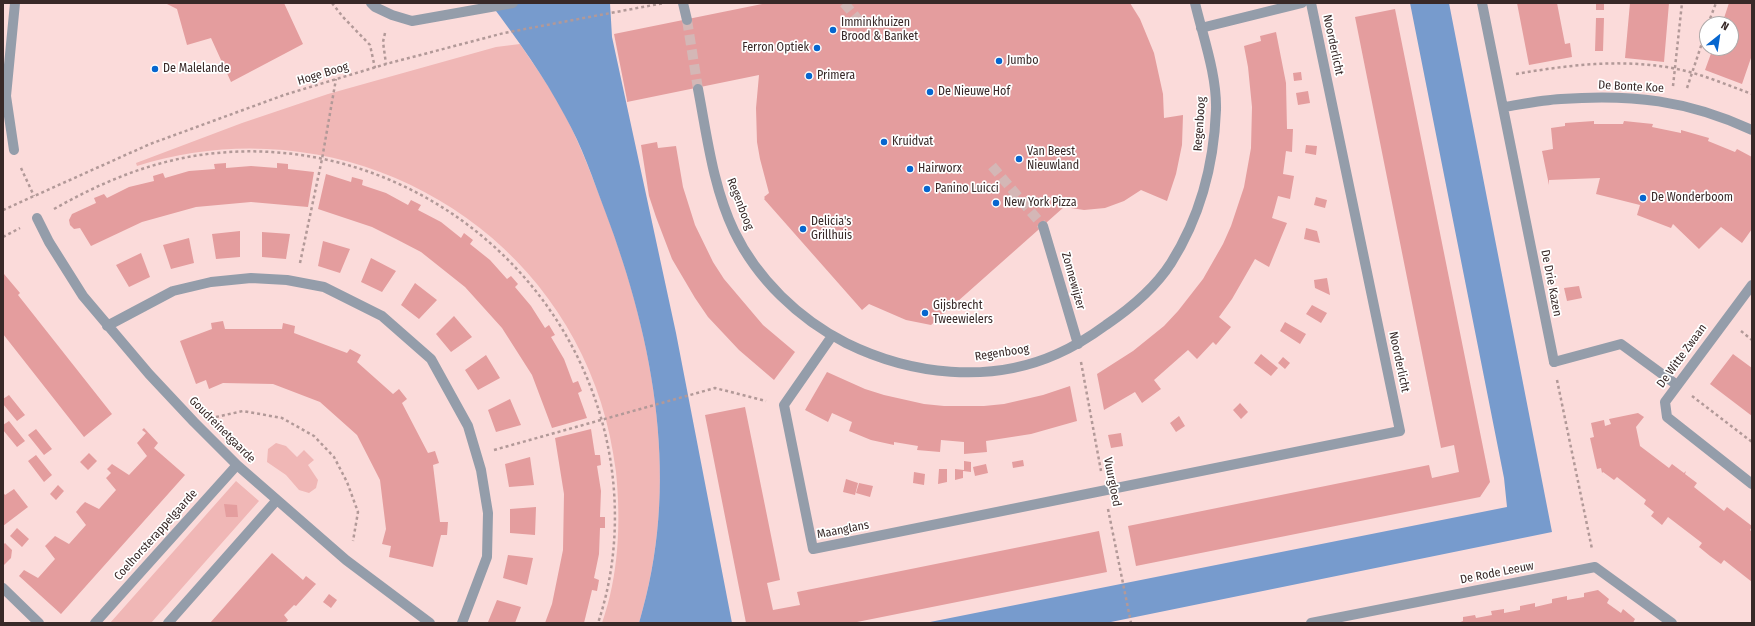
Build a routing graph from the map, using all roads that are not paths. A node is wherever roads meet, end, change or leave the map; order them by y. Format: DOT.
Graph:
graph roads {
  1 [pos="15,3"];
  2 [pos="371,3"];
  3 [pos="513,3"];
  4 [pos="683,3"];
  5 [pos="1195,3"];
  6 [pos="1302,3"];
  7 [pos="1311,3"];
  8 [pos="1482,3"];
  9 [pos="688,20"];
  10 [pos="1201,28"];
  11 [pos="698,89"];
  12 [pos="1504,107"];
  13 [pos="1752,130"];
  14 [pos="14,150"];
  15 [pos="37,218"];
  16 [pos="1043,226"];
  17 [pos="1752,284"];
  18 [pos="107,326"];
  19 [pos="832,336"];
  20 [pos="1078,344"];
  21 [pos="1677,385"];
  22 [pos="237,465"];
  23 [pos="1752,484"];
  24 [pos="1105,491"];
  25 [pos="276,501"];
  26 [pos="3,588"];
  27 [pos="39,623"];
  28 [pos="95,623"];
  29 [pos="168,623"];
  30 [pos="430,623"];
  31 [pos="462,623"];
  32 [pos="1310,623"];
  33 [pos="1672,623"];
  1 -- 14 [label="street"];
  2 -- 3 [label="street"];
  4 -- 9 [label="street"];
  5 -- 10 [label="street, Regenboog"];
  6 -- 10 [label="street"];
  7 -- 24 [label="street, Noorderlicht"];
  8 -- 12 [label="street, De Drie Kazen"];
  10 -- 20 [label="street, Regenboog"];
  11 -- 19 [label="street, Regenboog"];
  12 -- 13 [label="street, De Bonte Koe"];
  12 -- 21 [label="street, De Drie Kazen"];
  15 -- 18 [label="street, Goudreinetgaarde"];
  16 -- 20 [label="street, Zonnewijzer"];
  17 -- 21 [label="street, De Witte Zwaan"];
  18 -- 22 [label="street, Goudreinetgaarde"];
  18 -- 31 [label="street"];
  19 -- 20 [label="street, Regenboog"];
  19 -- 24 [label="street, Maanglans"];
  21 -- 23 [label="street, De Witte Zwaan"];
  22 -- 25 [label="street, Goudreinetgaarde"];
  22 -- 28 [label="street, Coelhorsterappelgaarde"];
  25 -- 29 [label="street"];
  25 -- 30 [label="street, Goudreinetgaarde"];
  26 -- 27 [label="street"];
  32 -- 33 [label="street, De Rode Leeuw"];
}
